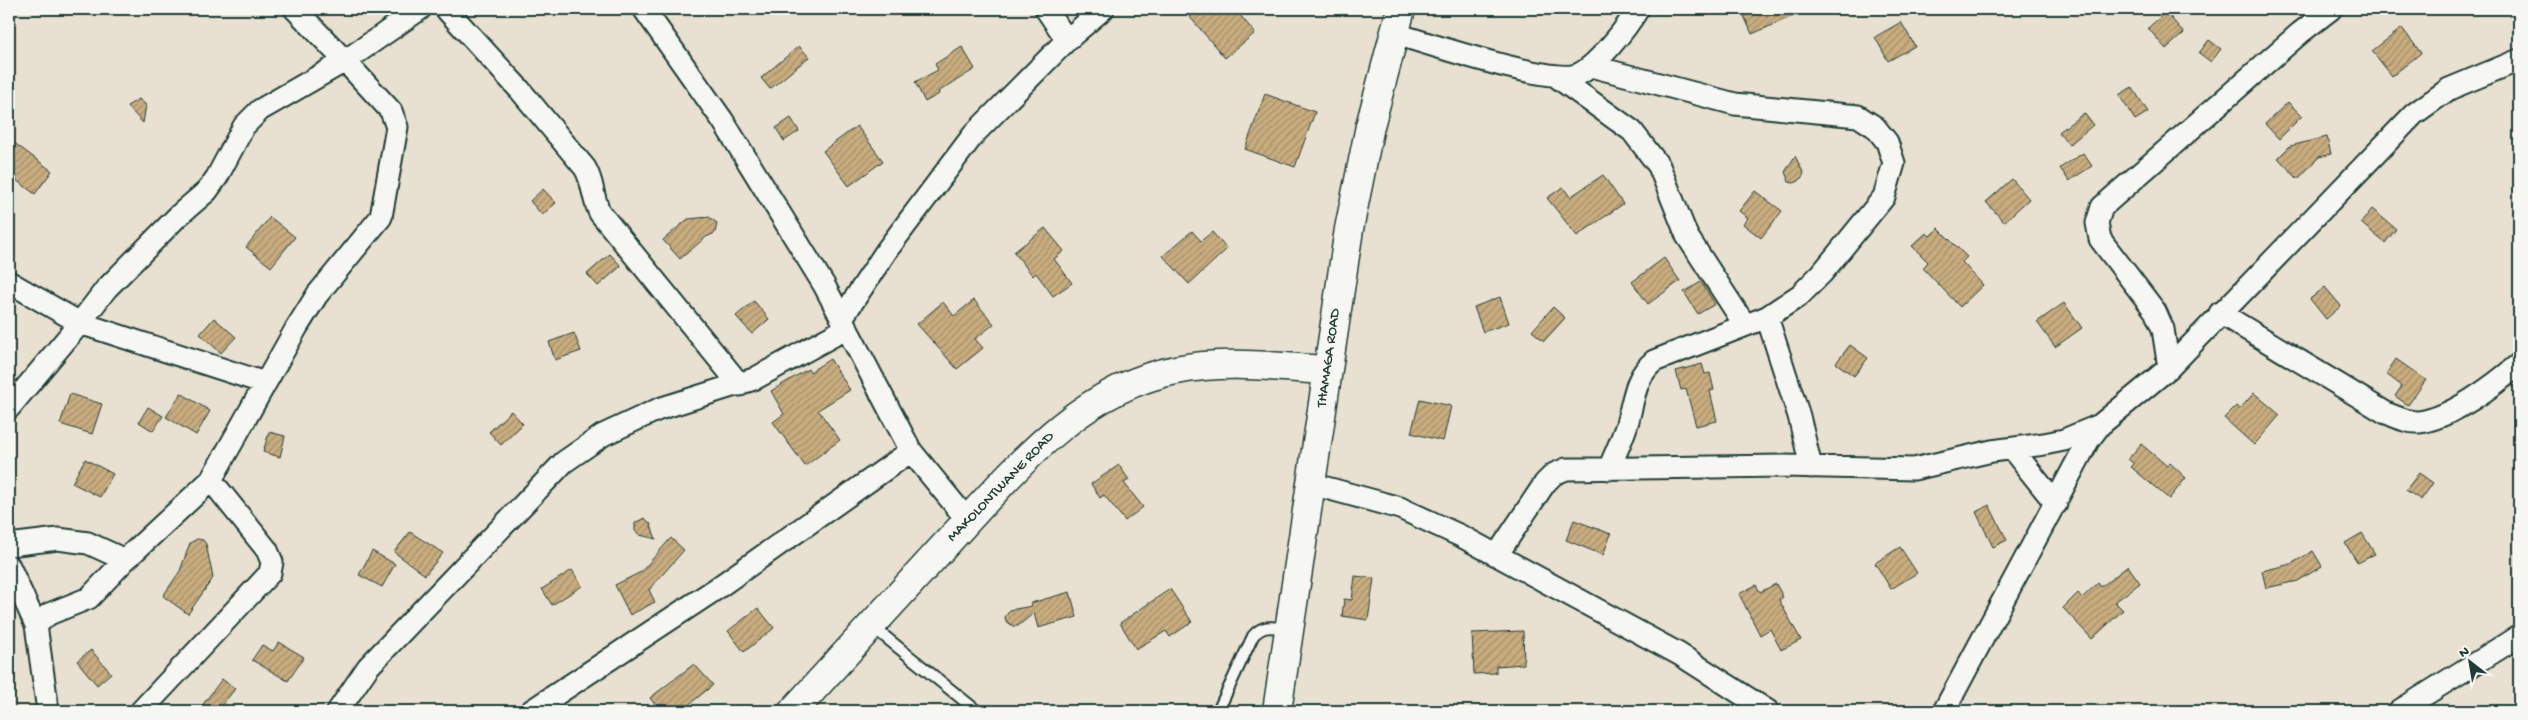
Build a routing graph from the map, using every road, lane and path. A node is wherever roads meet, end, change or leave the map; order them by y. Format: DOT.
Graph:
graph roads {
  1 [pos="295,9"];
  2 [pos="420,9"];
  3 [pos="446,9"];
  4 [pos="644,9"];
  5 [pos="1046,9"];
  6 [pos="1103,9"];
  7 [pos="1638,9"];
  8 [pos="2331,9"];
  9 [pos="1397,21"];
  10 [pos="1067,40"];
  11 [pos="2519,60"];
  12 [pos="345,61"];
  13 [pos="1591,66"];
  14 [pos="1557,77"];
  15 [pos="9,282"];
  16 [pos="2220,313"];
  17 [pos="1766,317"];
  18 [pos="80,323"];
  19 [pos="844,323"];
  20 [pos="1745,325"];
  21 [pos="2519,364"];
  22 [pos="2169,368"];
  23 [pos="1326,370"];
  24 [pos="265,383"];
  25 [pos="740,385"];
  26 [pos="9,408"];
  27 [pos="2100,425"];
  28 [pos="2012,449"];
  29 [pos="911,451"];
  30 [pos="1811,467"];
  31 [pos="1609,468"];
  32 [pos="211,480"];
  33 [pos="1312,484"];
  34 [pos="2056,504"];
  35 [pos="968,521"];
  36 [pos="9,546"];
  37 [pos="1497,555"];
  38 [pos="125,560"];
  39 [pos="9,566"];
  40 [pos="36,625"];
  41 [pos="872,625"];
  42 [pos="1290,629"];
  43 [pos="2519,636"];
  44 [pos="48,711"];
  45 [pos="141,711"];
  46 [pos="338,711"];
  47 [pos="531,711"];
  48 [pos="793,711"];
  49 [pos="977,711"];
  50 [pos="1218,711"];
  51 [pos="1277,711"];
  52 [pos="1768,711"];
  53 [pos="1944,711"];
  54 [pos="2399,711"];
  1 -- 12 [label="street"];
  2 -- 12 [label="street"];
  3 -- 25 [label="street"];
  4 -- 19 [label="street"];
  5 -- 10 [label="street"];
  6 -- 10 [label="street"];
  7 -- 13 [label="street"];
  8 -- 22 [label="street"];
  9 -- 14 [label="street"];
  9 -- 23 [label="main road, THAMAGA ROAD"];
  10 -- 19 [label="street"];
  11 -- 16 [label="street"];
  12 -- 18 [label="street"];
  12 -- 24 [label="street"];
  13 -- 14 [label="street"];
  13 -- 17 [label="street"];
  14 -- 20 [label="street"];
  15 -- 18 [label="street"];
  16 -- 21 [label="street"];
  16 -- 22 [label="street"];
  17 -- 20 [label="street"];
  17 -- 30 [label="street"];
  18 -- 24 [label="street"];
  18 -- 26 [label="street"];
  19 -- 25 [label="street"];
  19 -- 29 [label="street"];
  20 -- 31 [label="street"];
  22 -- 27 [label="street"];
  23 -- 33 [label="main road, THAMAGA ROAD"];
  23 -- 35 [label="main road, MAKOLONTWANE ROAD"];
  24 -- 32 [label="street"];
  25 -- 46 [label="street"];
  27 -- 28 [label="street"];
  27 -- 34 [label="street"];
  28 -- 30 [label="street"];
  28 -- 34 [label="street"];
  29 -- 35 [label="street"];
  29 -- 47 [label="street"];
  30 -- 31 [label="street"];
  31 -- 37 [label="street"];
  32 -- 38 [label="street"];
  32 -- 45 [label="street"];
  33 -- 37 [label="street"];
  33 -- 42 [label="main road, THAMAGA ROAD"];
  34 -- 53 [label="street"];
  35 -- 41 [label="main road, MAKOLONTWANE ROAD"];
  36 -- 38 [label="street"];
  37 -- 52 [label="street"];
  38 -- 40 [label="street"];
  39 -- 40 [label="street"];
  40 -- 44 [label="street"];
  41 -- 48 [label="main road, MAKOLONTWANE ROAD"];
  41 -- 49 [label="lane"];
  42 -- 50 [label="lane"];
  42 -- 51 [label="main road, THAMAGA ROAD"];
  43 -- 54 [label="street"];
}
